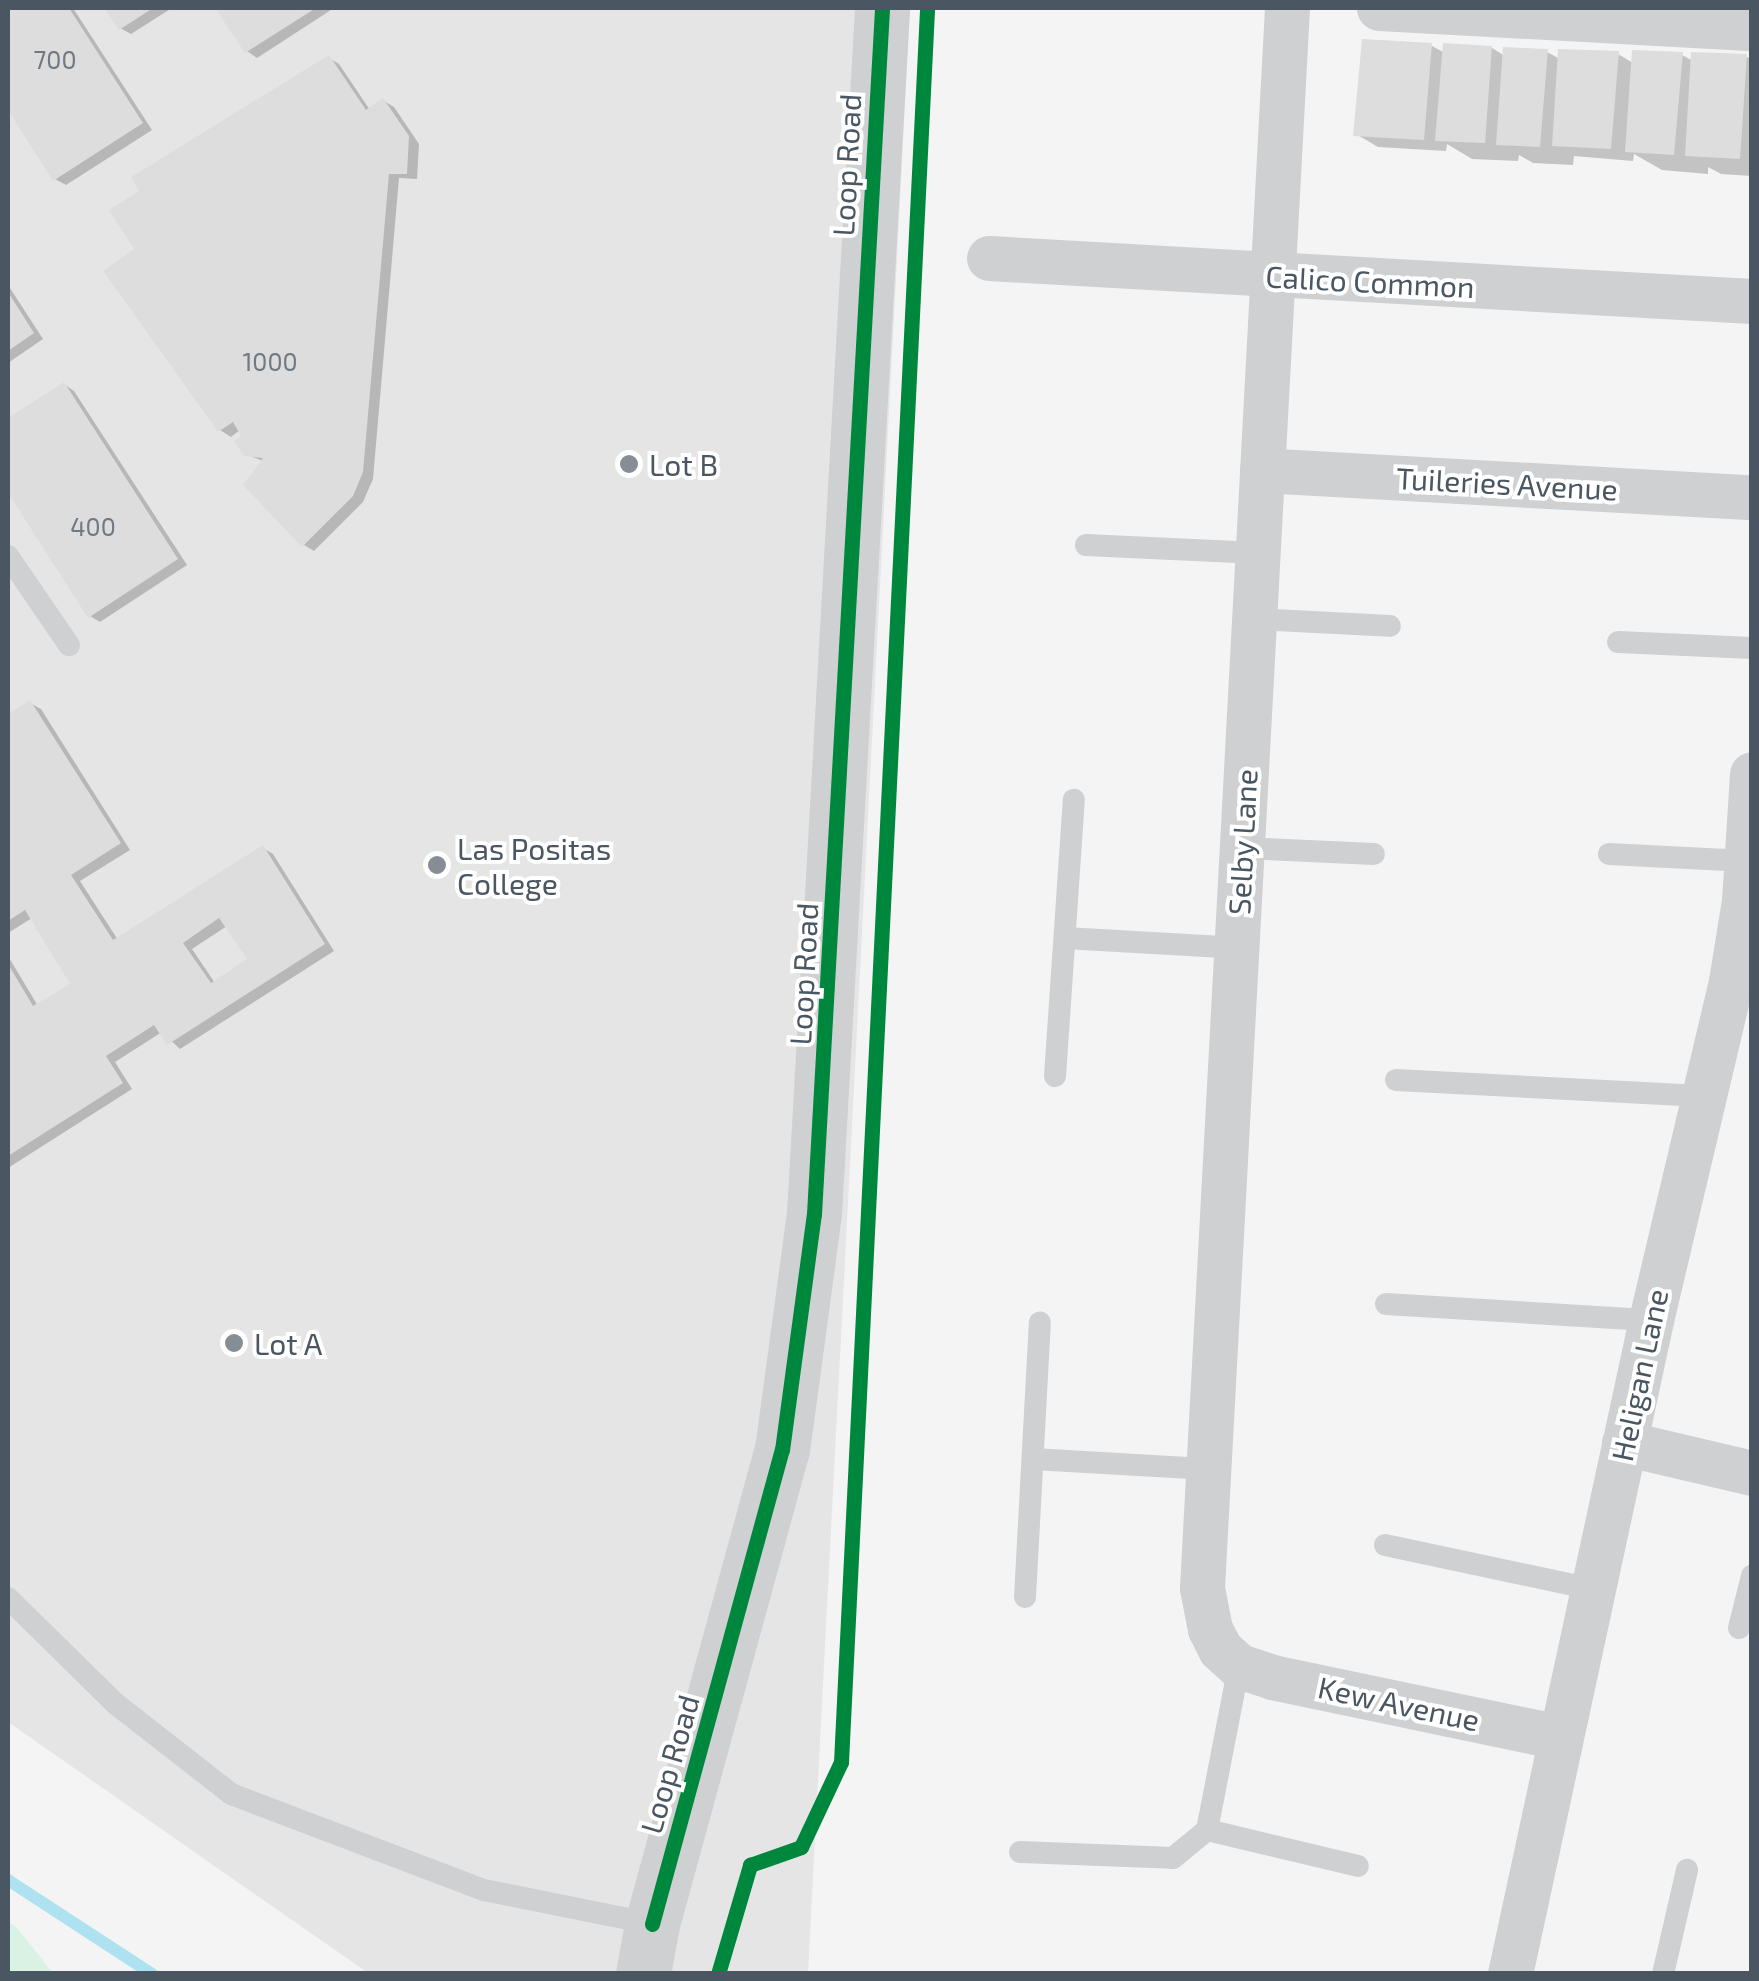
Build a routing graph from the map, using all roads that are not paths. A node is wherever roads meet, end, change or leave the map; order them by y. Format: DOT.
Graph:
graph roads {
  1 [pos="882,8"];
  2 [pos="1287,8"];
  3 [pos="1378,8"];
  4 [pos="1752,28"];
  5 [pos="989,258"];
  6 [pos="1272,276"];
  7 [pos="1752,301"];
  8 [pos="1262,470"];
  9 [pos="1752,496"];
  10 [pos="1086,545"];
  11 [pos="1258,554"];
  12 [pos="8,556"];
  13 [pos="1254,619"];
  14 [pos="1390,626"];
  15 [pos="1618,642"];
  16 [pos="69,645"];
  17 [pos="1752,648"];
  18 [pos="1752,774"];
  19 [pos="1074,800"];
  20 [pos="1242,848"];
  21 [pos="1749,848"];
  22 [pos="1374,854"];
  23 [pos="1608,854"];
  24 [pos="1065,938"];
  25 [pos="1236,948"];
  26 [pos="1055,1076"];
  27 [pos="1396,1080"];
  28 [pos="1702,1096"];
  29 [pos="1386,1304"];
  30 [pos="1651,1320"];
  31 [pos="1040,1322"];
  32 [pos="1624,1443"];
  33 [pos="1033,1459"];
  34 [pos="1209,1469"];
  35 [pos="1752,1473"];
  36 [pos="1384,1545"];
  37 [pos="1752,1576"];
  38 [pos="1592,1589"];
  39 [pos="8,1598"];
  40 [pos="1025,1598"];
  41 [pos="1740,1628"];
  42 [pos="1240,1666"];
  43 [pos="1560,1737"];
  44 [pos="1206,1830"];
  45 [pos="1020,1852"];
  46 [pos="1358,1866"];
  47 [pos="1687,1870"];
  48 [pos="648,1949"];
  49 [pos="1516,1972"];
  50 [pos="1663,1974"];
  1 -- 48 [label="street, Loop Road"];
  2 -- 6 [label="street, Selby Lane"];
  3 -- 4 [label="street"];
  5 -- 6 [label="street, Calico Common"];
  6 -- 7 [label="street, Calico Common"];
  6 -- 8 [label="street, Selby Lane"];
  8 -- 9 [label="street, Tuileries Avenue"];
  8 -- 11 [label="street, Selby Lane"];
  10 -- 11 [label="lane"];
  11 -- 13 [label="street, Selby Lane"];
  12 -- 16 [label="lane"];
  13 -- 14 [label="lane"];
  13 -- 20 [label="street, Selby Lane"];
  15 -- 17 [label="lane"];
  18 -- 21 [label="street, Heligan Lane"];
  19 -- 24 [label="lane"];
  20 -- 22 [label="lane"];
  20 -- 25 [label="street, Selby Lane"];
  21 -- 23 [label="lane"];
  21 -- 28 [label="street, Heligan Lane"];
  24 -- 25 [label="lane"];
  24 -- 26 [label="lane"];
  25 -- 34 [label="street, Selby Lane"];
  27 -- 28 [label="lane"];
  28 -- 30 [label="street, Heligan Lane"];
  29 -- 30 [label="lane"];
  30 -- 32 [label="street, Heligan Lane"];
  31 -- 33 [label="lane"];
  32 -- 35 [label="street"];
  32 -- 38 [label="street, Heligan Lane"];
  33 -- 34 [label="lane"];
  33 -- 40 [label="lane"];
  34 -- 42 [label="street, Selby Lane"];
  36 -- 38 [label="lane"];
  37 -- 41 [label="lane"];
  38 -- 43 [label="street, Heligan Lane"];
  39 -- 48 [label="lane"];
  42 -- 43 [label="street, Kew Avenue"];
  42 -- 44 [label="lane"];
  43 -- 49 [label="street, Heligan Lane"];
  44 -- 45 [label="lane"];
  44 -- 46 [label="lane"];
  47 -- 50 [label="lane"];
}
